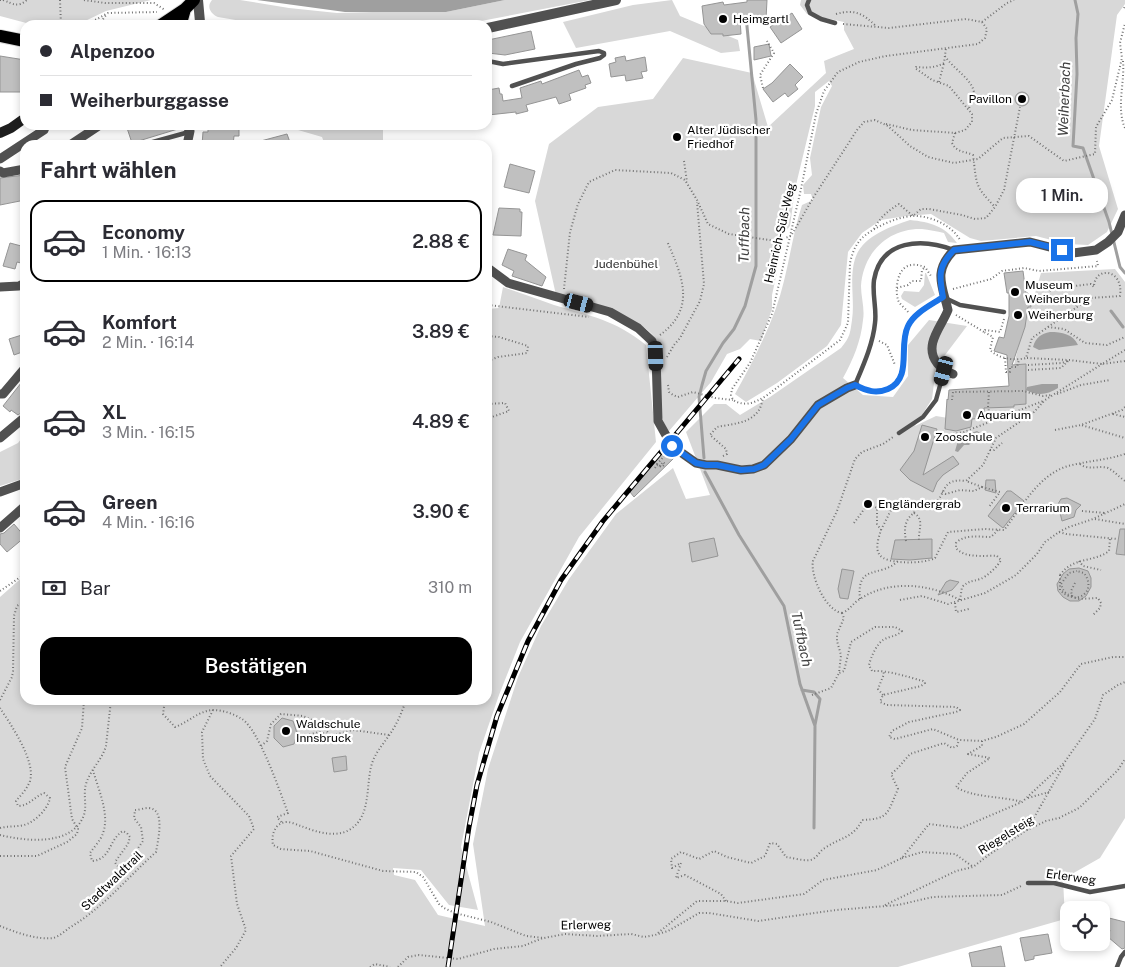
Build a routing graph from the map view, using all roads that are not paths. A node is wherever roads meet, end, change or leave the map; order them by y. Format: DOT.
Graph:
graph roads {
  1 [pos="198,0"];
  2 [pos="616,0"];
  3 [pos="809,0"];
  4 [pos="190,4"];
  5 [pos="168,20"];
  6 [pos="182,20"];
  7 [pos="200,20"];
  8 [pos="835,23"];
  9 [pos="492,27"];
  10 [pos="0,36"];
  11 [pos="20,39"];
  12 [pos="492,62"];
  13 [pos="512,86"];
  14 [pos="20,122"];
  15 [pos="44,130"];
  16 [pos="92,130"];
  17 [pos="183,130"];
  18 [pos="0,133"];
  19 [pos="29,140"];
  20 [pos="78,140"];
  21 [pos="156,140"];
  22 [pos="20,146"];
  23 [pos="0,159"];
  24 [pos="20,170"];
  25 [pos="0,171"];
  26 [pos="1125,215"];
  27 [pos="958,249"];
  28 [pos="492,271"];
  29 [pos="20,286"];
  30 [pos="0,287"];
  31 [pos="943,297"];
  32 [pos="1004,312"];
  33 [pos="944,371"];
  34 [pos="20,374"];
  35 [pos="953,374"];
  36 [pos="855,385"];
  37 [pos="0,394"];
  38 [pos="20,420"];
  39 [pos="899,433"];
  40 [pos="0,438"];
  41 [pos="20,485"];
  42 [pos="0,492"];
  43 [pos="20,510"];
  44 [pos="0,528"];
  45 [pos="1028,883"];
  46 [pos="1125,886"];
  47 [pos="1125,952"];
  48 [pos="1117,967"];
  1 -- 7 [label="street"];
  2 -- 9 [label="street"];
  3 -- 8 [label="lane"];
  4 -- 5 [label="main road"];
  4 -- 6 [label="main road"];
  10 -- 11 [label="main road"];
  12 -- 13 [label="lane"];
  14 -- 18 [label="main road"];
  15 -- 19 [label="street"];
  16 -- 20 [label="street"];
  17 -- 21 [label="lane"];
  22 -- 23 [label="street"];
  24 -- 25 [label="street"];
  26 -- 27 [label="street"];
  27 -- 31 [label="street"];
  27 -- 36 [label="lane"];
  28 -- 36 [label="street"];
  29 -- 30 [label="street"];
  31 -- 32 [label="lane"];
  31 -- 33 [label="street"];
  31 -- 36 [label="lane"];
  33 -- 35 [label="street"];
  33 -- 39 [label="lane"];
  34 -- 37 [label="street"];
  38 -- 40 [label="street"];
  41 -- 42 [label="street"];
  43 -- 44 [label="street"];
  45 -- 46 [label="lane, Erlerweg"];
  47 -- 48 [label="lane"];
}
